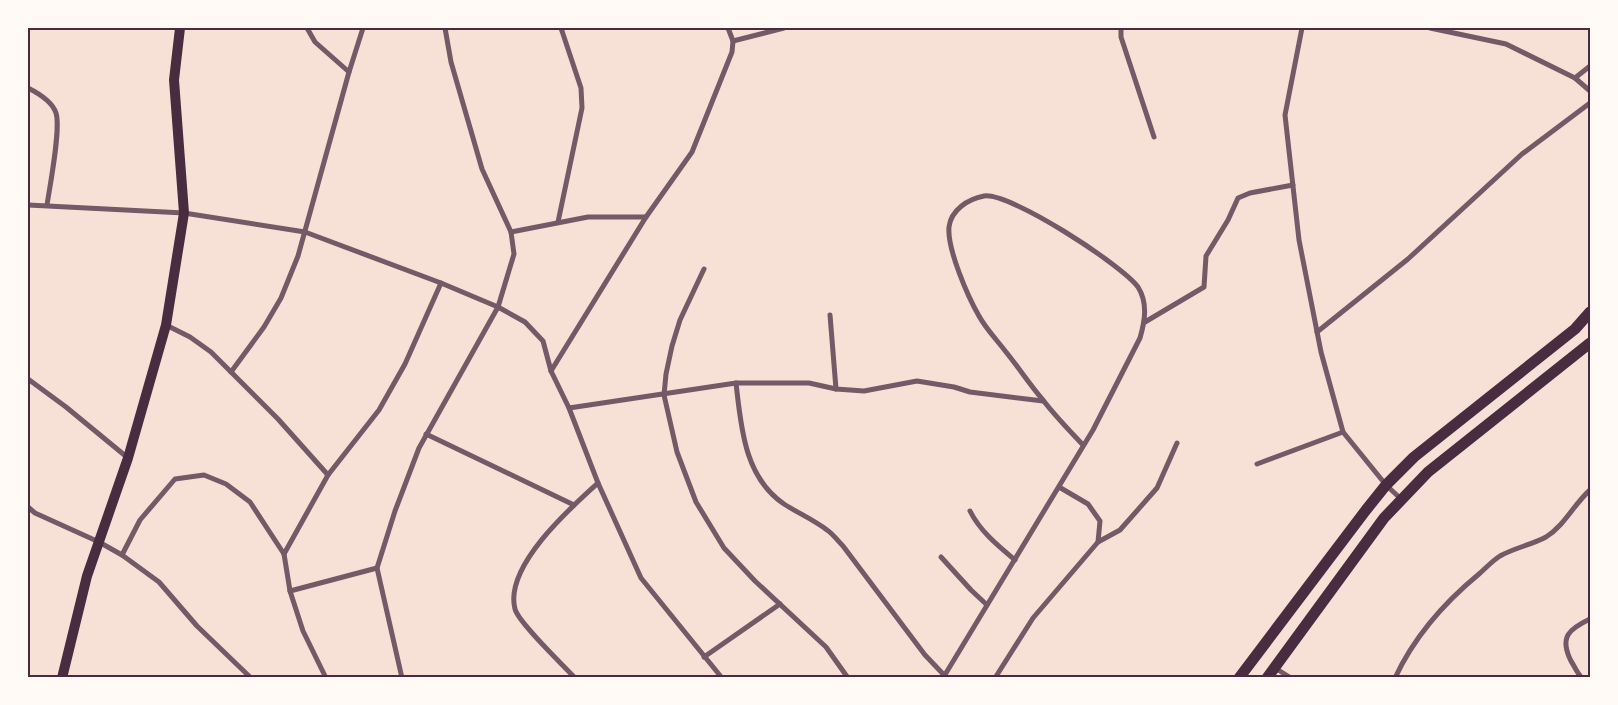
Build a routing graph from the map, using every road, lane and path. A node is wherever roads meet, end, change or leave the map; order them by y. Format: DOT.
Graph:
graph roads {
  1 [pos="308,28"];
  2 [pos="363,28"];
  3 [pos="445,28"];
  4 [pos="561,28"];
  5 [pos="728,28"];
  6 [pos="784,28"];
  7 [pos="1121,28"];
  8 [pos="1302,28"];
  9 [pos="1430,28"];
  10 [pos="178,29"];
  11 [pos="733,41"];
  12 [pos="1590,66"];
  13 [pos="349,72"];
  14 [pos="1575,78"];
  15 [pos="28,88"];
  16 [pos="1590,91"];
  17 [pos="1590,103"];
  18 [pos="1154,137"];
  19 [pos="1293,185"];
  20 [pos="28,205"];
  21 [pos="47,205"];
  22 [pos="184,213"];
  23 [pos="646,216"];
  24 [pos="558,222"];
  25 [pos="305,232"];
  26 [pos="511,232"];
  27 [pos="704,269"];
  28 [pos="441,284"];
  29 [pos="498,307"];
  30 [pos="1590,312"];
  31 [pos="830,316"];
  32 [pos="1145,322"];
  33 [pos="166,325"];
  34 [pos="1317,332"];
  35 [pos="1590,343"];
  36 [pos="552,371"];
  37 [pos="231,372"];
  38 [pos="28,379"];
  39 [pos="736,383"];
  40 [pos="836,389"];
  41 [pos="664,395"];
  42 [pos="1043,401"];
  43 [pos="569,408"];
  44 [pos="1343,432"];
  45 [pos="426,434"];
  46 [pos="1177,443"];
  47 [pos="1083,446"];
  48 [pos="128,458"];
  49 [pos="1257,464"];
  50 [pos="328,475"];
  51 [pos="598,483"];
  52 [pos="1386,485"];
  53 [pos="1059,486"];
  54 [pos="1590,490"];
  55 [pos="1401,500"];
  56 [pos="574,504"];
  57 [pos="28,507"];
  58 [pos="970,511"];
  59 [pos="35,513"];
  60 [pos="28,517"];
  61 [pos="99,542"];
  62 [pos="1098,542"];
  63 [pos="284,554"];
  64 [pos="122,555"];
  65 [pos="941,557"];
  66 [pos="1015,560"];
  67 [pos="377,568"];
  68 [pos="290,591"];
  69 [pos="780,604"];
  70 [pos="988,604"];
  71 [pos="1590,619"];
  72 [pos="704,657"];
  73 [pos="1274,668"];
  74 [pos="1579,676"];
  75 [pos="944,677"];
  76 [pos="62,678"];
  77 [pos="251,678"];
  78 [pos="326,678"];
  79 [pos="402,678"];
  80 [pos="575,678"];
  81 [pos="722,678"];
  82 [pos="848,678"];
  83 [pos="995,678"];
  84 [pos="1239,678"];
  85 [pos="1267,678"];
  86 [pos="1291,678"];
  87 [pos="1396,678"];
  1 -- 13 [label="street"];
  2 -- 13 [label="street"];
  3 -- 26 [label="street"];
  4 -- 24 [label="street"];
  5 -- 11 [label="street"];
  6 -- 11 [label="street"];
  7 -- 18 [label="street"];
  8 -- 19 [label="street"];
  9 -- 14 [label="street"];
  10 -- 22 [label="main road"];
  11 -- 23 [label="street"];
  12 -- 14 [label="street"];
  13 -- 25 [label="street"];
  14 -- 16 [label="street"];
  15 -- 21 [label="street"];
  17 -- 34 [label="street"];
  19 -- 32 [label="street"];
  19 -- 34 [label="street"];
  20 -- 21 [label="street"];
  21 -- 22 [label="street"];
  22 -- 25 [label="street"];
  22 -- 33 [label="main road"];
  23 -- 24 [label="street"];
  23 -- 36 [label="street"];
  24 -- 26 [label="street"];
  25 -- 28 [label="street"];
  25 -- 37 [label="street"];
  26 -- 29 [label="street"];
  27 -- 41 [label="street"];
  28 -- 29 [label="street"];
  28 -- 50 [label="street"];
  29 -- 36 [label="street"];
  29 -- 45 [label="street"];
  30 -- 52 [label="main road"];
  31 -- 40 [label="street"];
  32 -- 42 [label="street"];
  32 -- 47 [label="street"];
  33 -- 37 [label="street"];
  33 -- 48 [label="main road"];
  34 -- 44 [label="street"];
  35 -- 55 [label="main road"];
  36 -- 43 [label="street"];
  37 -- 50 [label="street"];
  38 -- 48 [label="street"];
  39 -- 40 [label="street"];
  39 -- 41 [label="street"];
  39 -- 75 [label="street"];
  40 -- 42 [label="street"];
  41 -- 43 [label="street"];
  41 -- 69 [label="street"];
  42 -- 47 [label="street"];
  43 -- 51 [label="street"];
  44 -- 49 [label="street"];
  44 -- 52 [label="street"];
  45 -- 56 [label="street"];
  45 -- 67 [label="street"];
  46 -- 62 [label="street"];
  47 -- 53 [label="street"];
  48 -- 61 [label="main road"];
  50 -- 63 [label="street"];
  51 -- 56 [label="street"];
  51 -- 72 [label="street"];
  52 -- 55 [label="street"];
  52 -- 84 [label="main road"];
  53 -- 62 [label="street"];
  53 -- 66 [label="street"];
  54 -- 87 [label="street"];
  55 -- 73 [label="main road"];
  56 -- 80 [label="street"];
  57 -- 59 [label="street"];
  58 -- 66 [label="street"];
  59 -- 60 [label="street"];
  59 -- 61 [label="street"];
  61 -- 64 [label="street"];
  61 -- 76 [label="main road"];
  62 -- 83 [label="street"];
  63 -- 64 [label="street"];
  63 -- 68 [label="street"];
  64 -- 77 [label="street"];
  65 -- 70 [label="street"];
  66 -- 70 [label="street"];
  67 -- 68 [label="street"];
  67 -- 79 [label="street"];
  68 -- 78 [label="street"];
  69 -- 72 [label="street"];
  69 -- 82 [label="street"];
  70 -- 75 [label="street"];
  71 -- 74 [label="street"];
  72 -- 81 [label="street"];
  73 -- 85 [label="main road"];
  73 -- 86 [label="street"];
}
